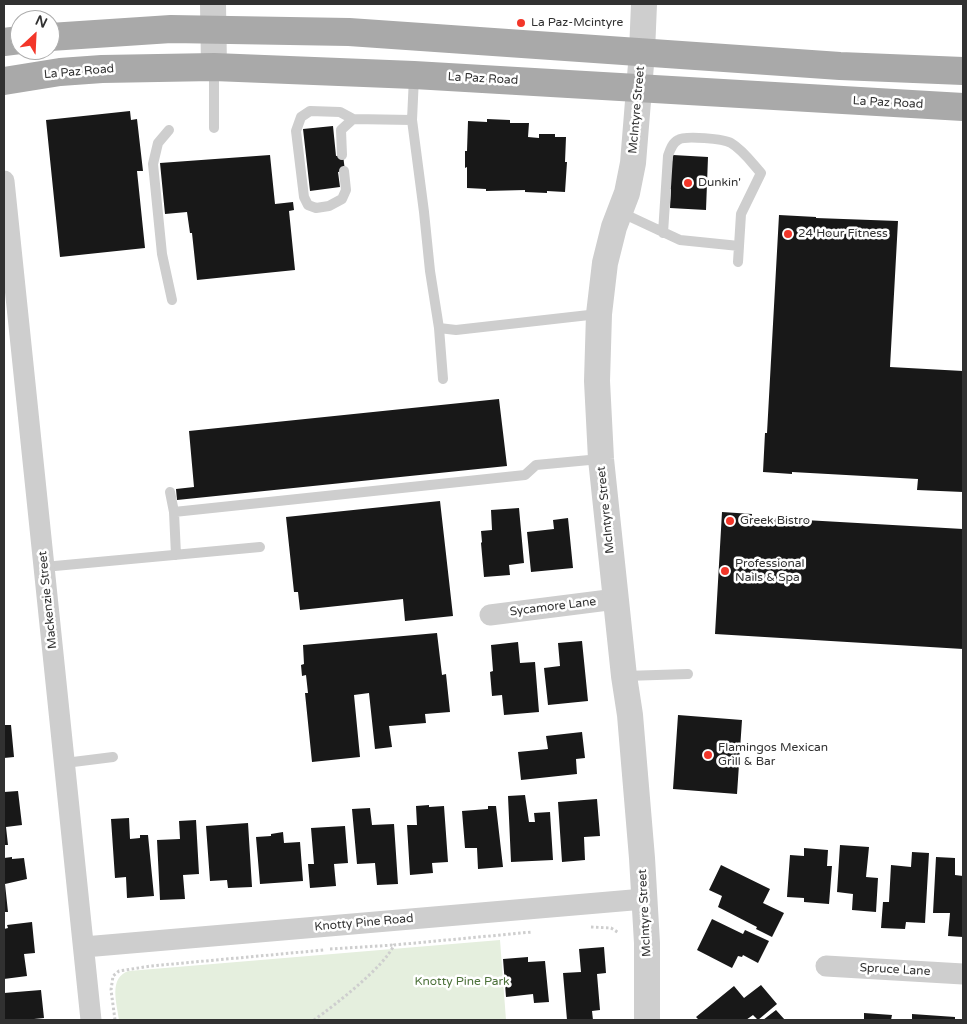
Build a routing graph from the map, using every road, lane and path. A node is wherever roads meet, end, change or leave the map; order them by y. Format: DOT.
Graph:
graph roads {
  1 [pos="644,4"];
  2 [pos="214,17"];
  3 [pos="60,36"];
  4 [pos="642,52"];
  5 [pos="214,67"];
  6 [pos="963,71"];
  7 [pos="414,75"];
  8 [pos="4,81"];
  9 [pos="639,88"];
  10 [pos="963,107"];
  11 [pos="352,119"];
  12 [pos="412,120"];
  13 [pos="214,128"];
  14 [pos="169,130"];
  15 [pos="342,155"];
  16 [pos="344,171"];
  17 [pos="4,181"];
  18 [pos="620,212"];
  19 [pos="663,233"];
  20 [pos="739,246"];
  21 [pos="738,262"];
  22 [pos="172,300"];
  23 [pos="599,314"];
  24 [pos="438,328"];
  25 [pos="442,379"];
  26 [pos="601,459"];
  27 [pos="170,492"];
  28 [pos="174,512"];
  29 [pos="260,547"];
  30 [pos="176,555"];
  31 [pos="44,567"];
  32 [pos="616,599"];
  33 [pos="490,614"];
  34 [pos="688,674"];
  35 [pos="624,676"];
  36 [pos="113,757"];
  37 [pos="65,763"];
  38 [pos="644,900"];
  39 [pos="582,927"];
  40 [pos="534,932"];
  41 [pos="618,933"];
  42 [pos="394,945"];
  43 [pos="84,947"];
  44 [pos="826,966"];
  45 [pos="963,974"];
  46 [pos="91,1020"];
  47 [pos="115,1020"];
  48 [pos="314,1020"];
  49 [pos="647,1020"];
  1 -- 4 [label="street, McIntyre Street"];
  2 -- 3 [label="main road"];
  2 -- 4 [label="main road"];
  2 -- 5 [label="street"];
  4 -- 6 [label="main road"];
  4 -- 9 [label="street, McIntyre Street"];
  5 -- 7 [label="main road, La Paz Road"];
  5 -- 8 [label="main road, La Paz Road"];
  5 -- 13 [label="lane"];
  7 -- 9 [label="main road, La Paz Road"];
  7 -- 12 [label="lane"];
  9 -- 10 [label="main road, La Paz Road"];
  9 -- 18 [label="street, McIntyre Street"];
  11 -- 12 [label="lane"];
  11 -- 15 [label="lane"];
  11 -- 16 [label="lane"];
  12 -- 24 [label="lane"];
  14 -- 22 [label="lane"];
  17 -- 31 [label="street, Mackenzie Street"];
  18 -- 19 [label="lane"];
  18 -- 23 [label="street, McIntyre Street"];
  19 -- 20 [label="lane"];
  19 -- 20 [label="lane"];
  20 -- 21 [label="lane"];
  23 -- 24 [label="lane"];
  23 -- 26 [label="street, McIntyre Street"];
  24 -- 25 [label="lane"];
  26 -- 28 [label="lane"];
  26 -- 32 [label="street, McIntyre Street"];
  27 -- 28 [label="lane"];
  28 -- 30 [label="lane"];
  29 -- 30 [label="lane"];
  30 -- 31 [label="lane"];
  31 -- 37 [label="street, Mackenzie Street"];
  32 -- 33 [label="street, Sycamore Lane"];
  32 -- 35 [label="street, McIntyre Street"];
  34 -- 35 [label="lane"];
  35 -- 38 [label="street, McIntyre Street"];
  36 -- 37 [label="lane"];
  37 -- 43 [label="street, Mackenzie Street"];
  38 -- 43 [label="street, Knotty Pine Road"];
  38 -- 49 [label="street, McIntyre Street"];
  39 -- 41 [label="path"];
  40 -- 42 [label="path"];
  42 -- 47 [label="path"];
  42 -- 48 [label="path"];
  43 -- 46 [label="street, Mackenzie Street"];
  44 -- 45 [label="street, Spruce Lane"];
}
